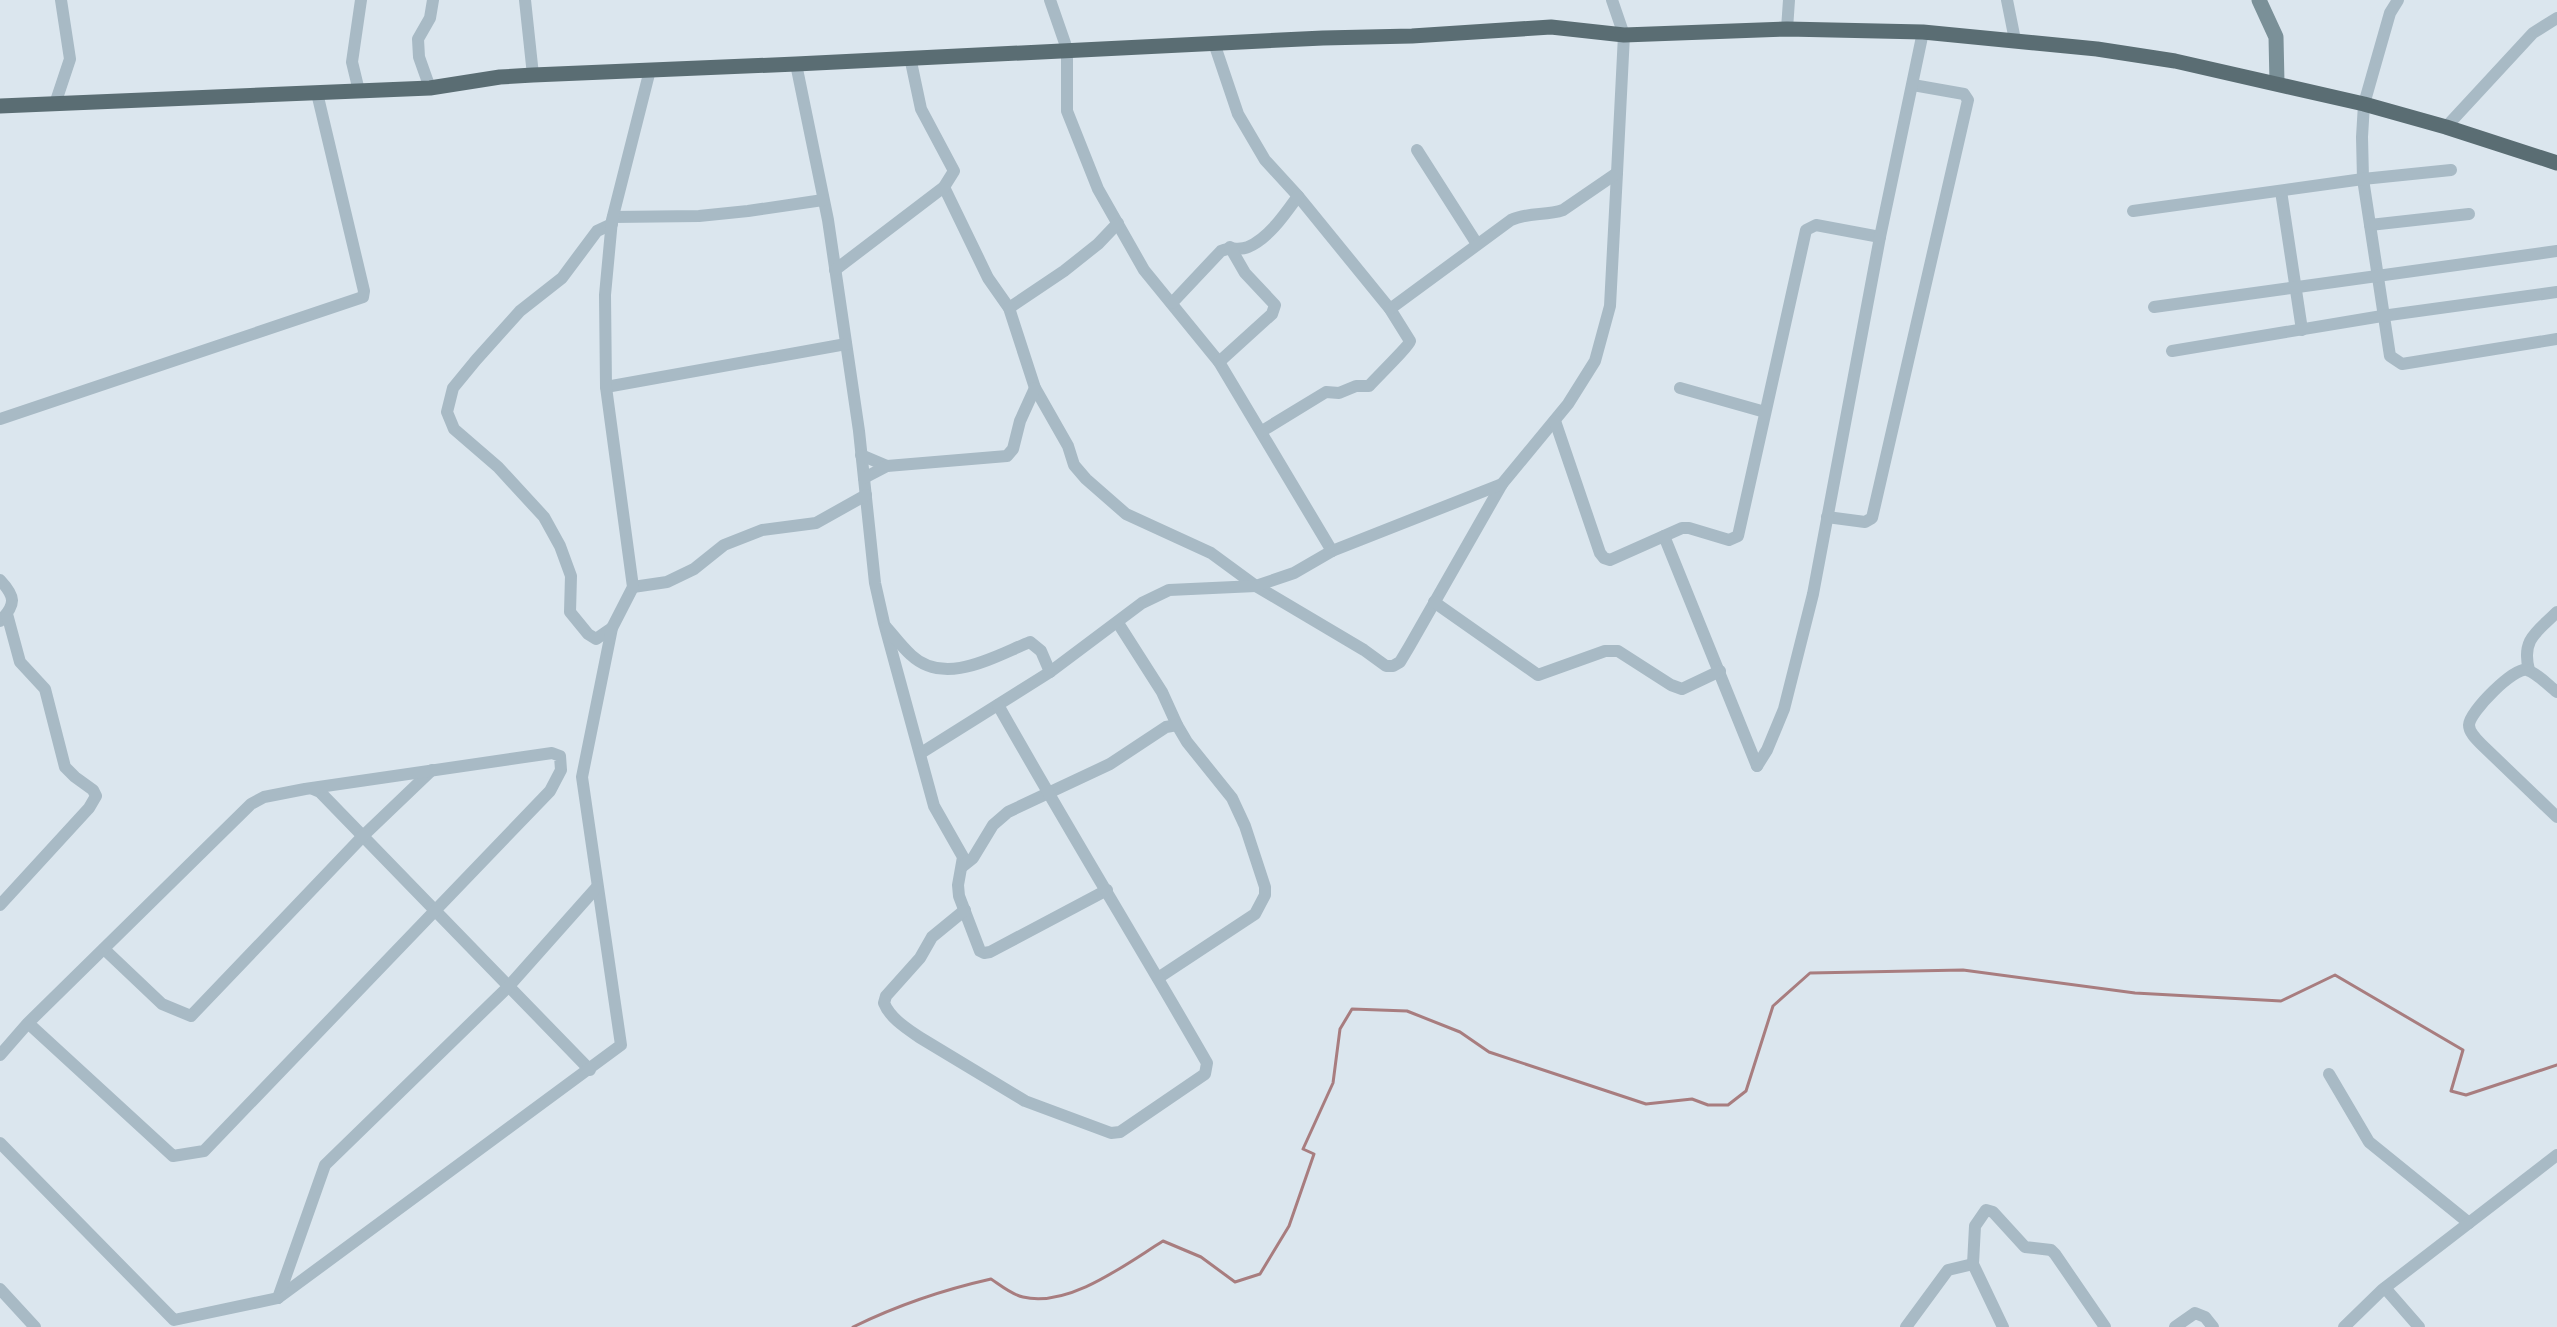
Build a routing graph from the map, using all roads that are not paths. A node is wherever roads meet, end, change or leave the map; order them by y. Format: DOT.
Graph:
graph roads {
  1 [pos="61,0"];
  2 [pos="361,0"];
  3 [pos="433,0"];
  4 [pos="525,0"];
  5 [pos="1050,0"];
  6 [pos="1612,0"];
  7 [pos="1789,0"];
  8 [pos="2007,0"];
  9 [pos="2259,0"];
  10 [pos="2398,0"];
  11 [pos="2557,18"];
  12 [pos="1787,29"];
  13 [pos="1923,32"];
  14 [pos="1624,35"];
  15 [pos="2015,40"];
  16 [pos="1214,43"];
  17 [pos="1067,49"];
  18 [pos="910,57"];
  19 [pos="796,64"];
  20 [pos="650,70"];
  21 [pos="533,75"];
  22 [pos="2277,83"];
  23 [pos="1912,85"];
  24 [pos="430,88"];
  25 [pos="359,91"];
  26 [pos="317,93"];
  27 [pos="55,104"];
  28 [pos="2364,104"];
  29 [pos="0,106"];
  30 [pos="2446,127"];
  31 [pos="1417,150"];
  32 [pos="2557,163"];
  33 [pos="2451,170"];
  34 [pos="1617,172"];
  35 [pos="2363,179"];
  36 [pos="944,187"];
  37 [pos="2281,190"];
  38 [pos="1298,196"];
  39 [pos="823,200"];
  40 [pos="2133,211"];
  41 [pos="2469,214"];
  42 [pos="612,220"];
  43 [pos="1119,223"];
  44 [pos="2370,225"];
  45 [pos="1880,237"];
  46 [pos="1477,243"];
  47 [pos="1230,247"];
  48 [pos="2557,251"];
  49 [pos="835,270"];
  50 [pos="2377,276"];
  51 [pos="2295,287"];
  52 [pos="2557,292"];
  53 [pos="1172,303"];
  54 [pos="2154,307"];
  55 [pos="1009,308"];
  56 [pos="1390,309"];
  57 [pos="2382,316"];
  58 [pos="2302,330"];
  59 [pos="2557,339"];
  60 [pos="846,344"];
  61 [pos="2172,351"];
  62 [pos="1219,362"];
  63 [pos="606,387"];
  64 [pos="1035,388"];
  65 [pos="1680,388"];
  66 [pos="1765,412"];
  67 [pos="0,419"];
  68 [pos="1555,421"];
  69 [pos="1262,431"];
  70 [pos="861,455"];
  71 [pos="887,466"];
  72 [pos="864,478"];
  73 [pos="1502,484"];
  74 [pos="866,495"];
  75 [pos="1827,517"];
  76 [pos="1664,536"];
  77 [pos="1332,551"];
  78 [pos="0,580"];
  79 [pos="1256,586"];
  80 [pos="633,587"];
  81 [pos="1434,602"];
  82 [pos="2557,612"];
  83 [pos="3,618"];
  84 [pos="884,623"];
  85 [pos="1118,623"];
  86 [pos="612,628"];
  87 [pos="2529,670"];
  88 [pos="1720,671"];
  89 [pos="1050,672"];
  90 [pos="2557,692"];
  91 [pos="998,705"];
  92 [pos="1177,725"];
  93 [pos="921,753"];
  94 [pos="432,770"];
  95 [pos="312,789"];
  96 [pos="1048,794"];
  97 [pos="2557,817"];
  98 [pos="364,835"];
  99 [pos="963,866"];
  100 [pos="597,887"];
  101 [pos="1107,890"];
  102 [pos="0,905"];
  103 [pos="436,910"];
  104 [pos="965,910"];
  105 [pos="104,949"];
  106 [pos="1158,978"];
  107 [pos="508,986"];
  108 [pos="28,1023"];
  109 [pos="0,1055"];
  110 [pos="590,1070"];
  111 [pos="2329,1074"];
  112 [pos="0,1143"];
  113 [pos="2557,1155"];
  114 [pos="2469,1223"];
  115 [pos="1973,1264"];
  116 [pos="2385,1288"];
  117 [pos="0,1289"];
  118 [pos="278,1298"];
  119 [pos="35,1327"];
  120 [pos="1906,1327"];
  121 [pos="2003,1327"];
  122 [pos="2105,1327"];
  123 [pos="2175,1327"];
  124 [pos="2213,1327"];
  125 [pos="2344,1327"];
  126 [pos="2419,1327"];
  1 -- 27 [label="street"];
  2 -- 25 [label="street"];
  3 -- 24 [label="street"];
  4 -- 21 [label="street"];
  5 -- 17 [label="street"];
  6 -- 14 [label="street"];
  7 -- 12 [label="street"];
  8 -- 15 [label="street"];
  9 -- 22 [label="street"];
  10 -- 28 [label="street"];
  11 -- 30 [label="street"];
  12 -- 13 [label="main road"];
  12 -- 14 [label="main road"];
  13 -- 15 [label="main road"];
  13 -- 23 [label="street"];
  14 -- 16 [label="main road"];
  14 -- 34 [label="street"];
  15 -- 22 [label="main road"];
  16 -- 17 [label="main road"];
  16 -- 38 [label="street"];
  17 -- 18 [label="main road"];
  17 -- 43 [label="street"];
  18 -- 19 [label="main road"];
  18 -- 36 [label="street"];
  19 -- 20 [label="main road"];
  19 -- 39 [label="street"];
  20 -- 21 [label="main road"];
  20 -- 42 [label="street"];
  21 -- 24 [label="main road"];
  22 -- 28 [label="main road"];
  23 -- 45 [label="street"];
  23 -- 75 [label="street"];
  24 -- 25 [label="main road"];
  25 -- 26 [label="main road"];
  26 -- 27 [label="main road"];
  26 -- 67 [label="street"];
  27 -- 29 [label="main road"];
  28 -- 30 [label="main road"];
  28 -- 35 [label="street"];
  30 -- 32 [label="main road"];
  31 -- 46 [label="street"];
  33 -- 35 [label="street"];
  34 -- 46 [label="street"];
  34 -- 68 [label="street"];
  35 -- 37 [label="street"];
  35 -- 44 [label="street"];
  36 -- 49 [label="street"];
  36 -- 55 [label="street"];
  37 -- 40 [label="street"];
  37 -- 51 [label="street"];
  38 -- 47 [label="street"];
  38 -- 56 [label="street"];
  39 -- 42 [label="street"];
  39 -- 49 [label="street"];
  41 -- 44 [label="street"];
  42 -- 63 [label="street"];
  42 -- 86 [label="street"];
  43 -- 53 [label="street"];
  43 -- 55 [label="street"];
  44 -- 50 [label="street"];
  45 -- 66 [label="street"];
  45 -- 75 [label="street"];
  46 -- 56 [label="street"];
  47 -- 53 [label="street"];
  47 -- 62 [label="street"];
  48 -- 50 [label="street"];
  49 -- 60 [label="street"];
  50 -- 51 [label="street"];
  50 -- 57 [label="street"];
  51 -- 54 [label="street"];
  51 -- 58 [label="street"];
  52 -- 57 [label="street"];
  53 -- 62 [label="street"];
  55 -- 64 [label="street"];
  56 -- 69 [label="street"];
  57 -- 58 [label="street"];
  57 -- 59 [label="street"];
  58 -- 61 [label="street"];
  60 -- 63 [label="street"];
  60 -- 70 [label="street"];
  62 -- 69 [label="street"];
  63 -- 80 [label="street"];
  64 -- 71 [label="street"];
  64 -- 79 [label="street"];
  65 -- 66 [label="street"];
  66 -- 76 [label="street"];
  68 -- 73 [label="street"];
  68 -- 76 [label="street"];
  69 -- 77 [label="street"];
  70 -- 71 [label="street"];
  70 -- 72 [label="street"];
  71 -- 72 [label="street"];
  72 -- 74 [label="street"];
  73 -- 77 [label="street"];
  73 -- 81 [label="street"];
  74 -- 80 [label="street"];
  74 -- 84 [label="street"];
  75 -- 88 [label="street"];
  76 -- 88 [label="street"];
  77 -- 79 [label="street"];
  78 -- 83 [label="street"];
  79 -- 81 [label="street"];
  79 -- 85 [label="street"];
  80 -- 86 [label="street"];
  81 -- 88 [label="street"];
  82 -- 87 [label="street"];
  83 -- 102 [label="street"];
  84 -- 89 [label="street"];
  84 -- 93 [label="street"];
  85 -- 89 [label="street"];
  85 -- 92 [label="street"];
  86 -- 100 [label="street"];
  87 -- 90 [label="street"];
  87 -- 97 [label="street"];
  89 -- 91 [label="street"];
  91 -- 93 [label="street"];
  91 -- 96 [label="street"];
  92 -- 96 [label="street"];
  92 -- 106 [label="street"];
  93 -- 99 [label="street"];
  94 -- 95 [label="street"];
  94 -- 98 [label="street"];
  94 -- 103 [label="street"];
  95 -- 98 [label="street"];
  95 -- 105 [label="street"];
  96 -- 99 [label="street"];
  96 -- 101 [label="street"];
  98 -- 103 [label="street"];
  98 -- 105 [label="street"];
  99 -- 104 [label="street"];
  100 -- 107 [label="street"];
  100 -- 110 [label="street"];
  101 -- 104 [label="street"];
  101 -- 106 [label="street"];
  103 -- 107 [label="street"];
  103 -- 108 [label="street"];
  104 -- 106 [label="street"];
  105 -- 108 [label="street"];
  107 -- 110 [label="street"];
  107 -- 118 [label="street"];
  108 -- 109 [label="street"];
  110 -- 118 [label="street"];
  111 -- 114 [label="street"];
  112 -- 118 [label="street"];
  113 -- 114 [label="street"];
  114 -- 116 [label="street"];
  115 -- 120 [label="street"];
  115 -- 121 [label="street"];
  115 -- 122 [label="street"];
  116 -- 125 [label="street"];
  116 -- 126 [label="street"];
  117 -- 119 [label="street"];
  123 -- 124 [label="street"];
}
